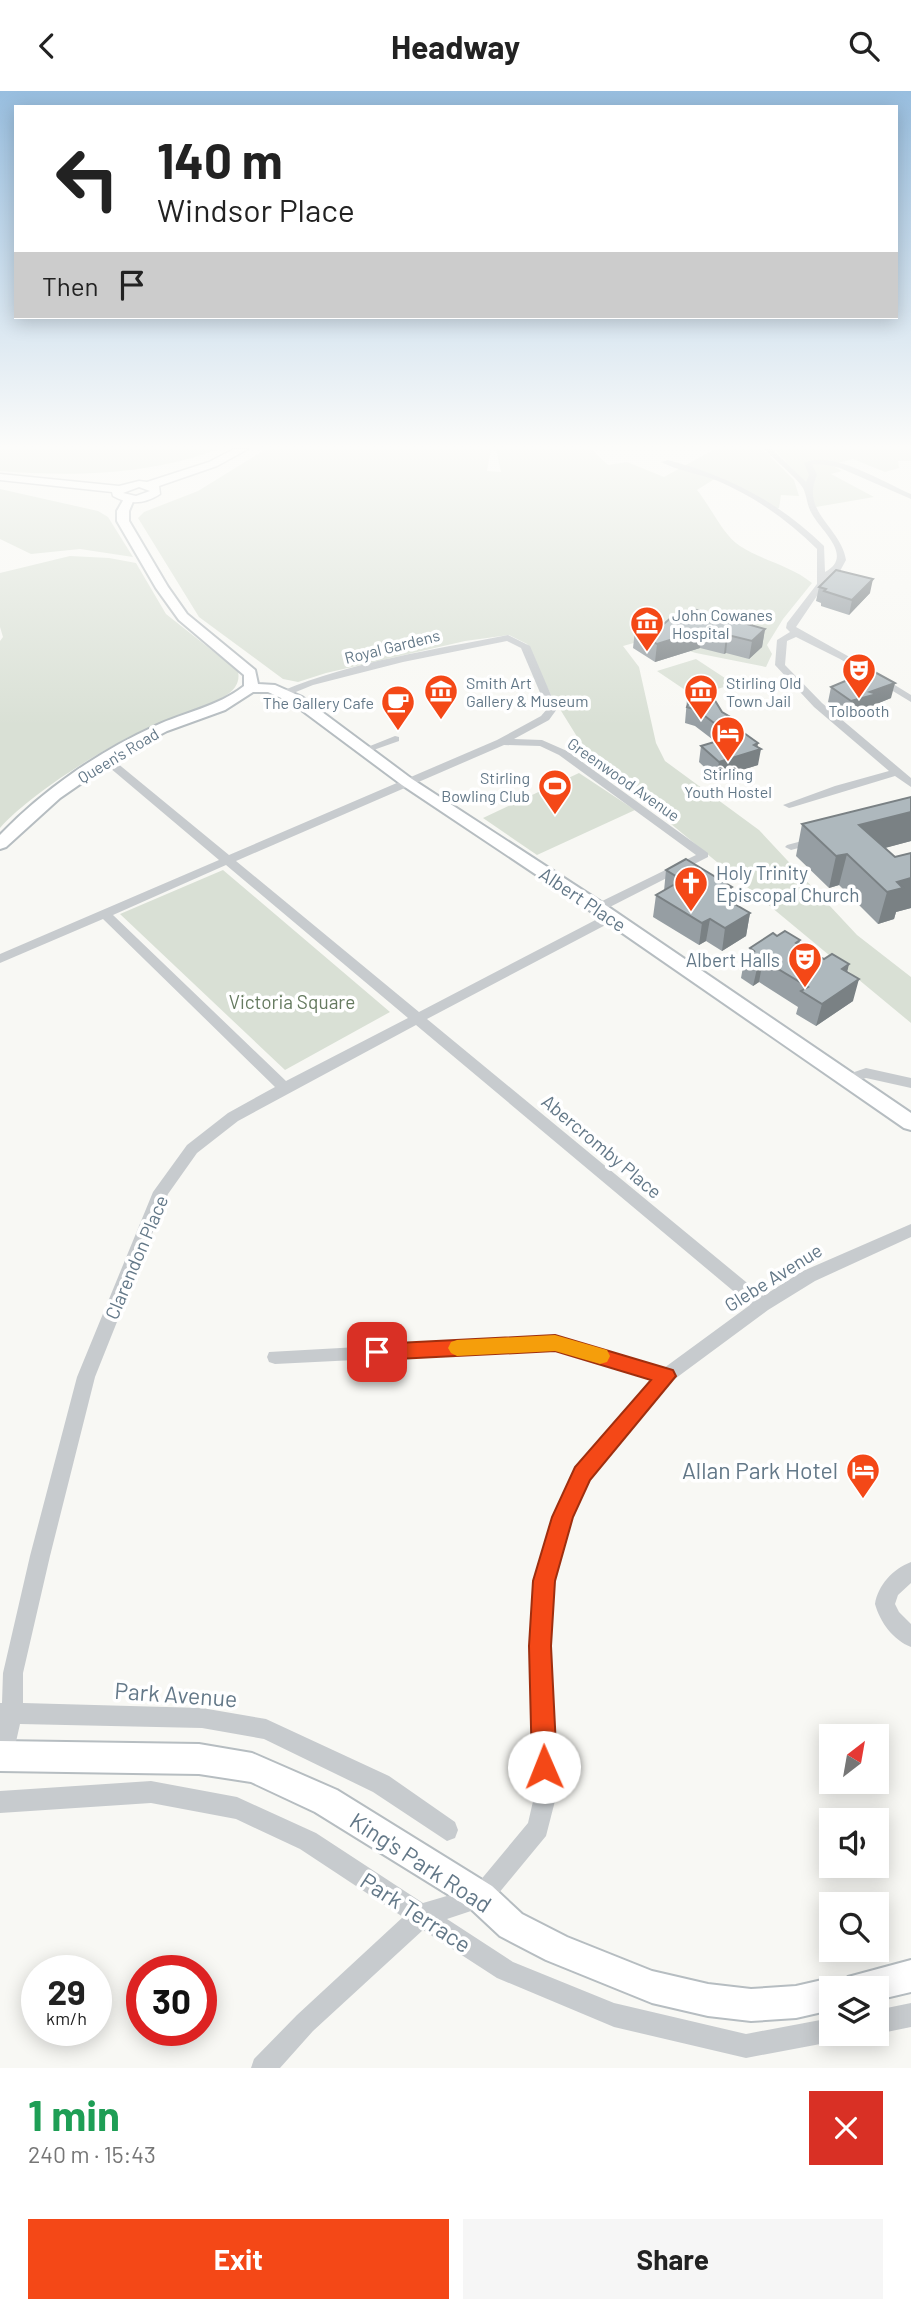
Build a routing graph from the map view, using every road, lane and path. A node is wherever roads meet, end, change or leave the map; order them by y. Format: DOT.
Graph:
graph roads {
  1 [pos="135,541"];
  2 [pos="815,541"];
  3 [pos="834,541"];
  4 [pos="821,578"];
  5 [pos="796,633"];
  6 [pos="874,676"];
  7 [pos="863,681"];
  8 [pos="250,688"];
  9 [pos="286,694"];
  10 [pos="827,694"];
  11 [pos="814,699"];
  12 [pos="911,699"];
  13 [pos="395,739"];
  14 [pos="501,742"];
  15 [pos="365,750"];
  16 [pos="107,760"];
  17 [pos="898,772"];
  18 [pos="407,782"];
  19 [pos="911,784"];
  20 [pos="789,806"];
  21 [pos="831,836"];
  22 [pos="0,844"];
  23 [pos="791,846"];
  24 [pos="704,855"];
  25 [pos="225,860"];
  26 [pos="605,912"];
  27 [pos="105,914"];
  28 [pos="0,959"];
  29 [pos="418,1017"];
  30 [pos="848,1079"];
  31 [pos="911,1083"];
  32 [pos="285,1088"];
  33 [pos="911,1123"];
  34 [pos="911,1230"];
  35 [pos="762,1305"];
  36 [pos="275,1357"];
  37 [pos="666,1376"];
  38 [pos="911,1571"];
  39 [pos="911,1637"];
  40 [pos="6,1713"];
  41 [pos="2,1757"];
  42 [pos="0,1802"];
  43 [pos="447,1830"];
  44 [pos="481,1897"];
  45 [pos="422,1915"];
  46 [pos="911,1976"];
  47 [pos="889,1981"];
  48 [pos="819,1997"];
  49 [pos="911,2015"];
  50 [pos="889,2020"];
  51 [pos="819,2032"];
  52 [pos="264,2068"];
  1 -- 8 [label="street"];
  2 -- 4 [label="street"];
  3 -- 4 [label="street"];
  4 -- 5 [label="street"];
  5 -- 6 [label="street"];
  5 -- 11 [label="street"];
  6 -- 7 [label="street"];
  6 -- 12 [label="street"];
  8 -- 9 [label="street, Albert Place"];
  8 -- 16 [label="street, Queen's Road"];
  9 -- 14 [label="street, Royal Gardens"];
  9 -- 15 [label="street, Albert Place"];
  10 -- 11 [label="street"];
  11 -- 17 [label="street"];
  13 -- 15 [label="street"];
  14 -- 18 [label="street"];
  14 -- 24 [label="street, Greenwood Avenue"];
  15 -- 18 [label="street, Albert Place"];
  16 -- 22 [label="street, Queen's Road"];
  16 -- 25 [label="street"];
  17 -- 19 [label="street"];
  17 -- 20 [label="street"];
  18 -- 25 [label="street"];
  18 -- 26 [label="street, Albert Place"];
  21 -- 23 [label="street"];
  24 -- 26 [label="street, Clarendon Place"];
  25 -- 27 [label="street"];
  25 -- 29 [label="street"];
  26 -- 29 [label="street, Clarendon Place"];
  26 -- 30 [label="street, Albert Place"];
  27 -- 28 [label="street"];
  27 -- 32 [label="street"];
  29 -- 32 [label="street, Clarendon Place"];
  29 -- 35 [label="street, Abercromby Place"];
  30 -- 31 [label="street"];
  30 -- 33 [label="street, Albert Place"];
  32 -- 40 [label="street, Clarendon Place"];
  34 -- 35 [label="street, Glebe Avenue"];
  35 -- 37 [label="street, Glebe Avenue"];
  36 -- 37 [label="street"];
  37 -- 44 [label="street, Glebe Avenue"];
  38 -- 39 [label="street"];
  40 -- 41 [label="street, Clarendon Place"];
  40 -- 43 [label="street, Park Avenue"];
  41 -- 44 [label="street, King's Park Road"];
  42 -- 45 [label="street, Park Terrace"];
  44 -- 45 [label="street"];
  44 -- 48 [label="street, King's Park Road"];
  45 -- 51 [label="street, Park Terrace"];
  45 -- 52 [label="street"];
  46 -- 47 [label="street"];
  49 -- 50 [label="street"];
}
